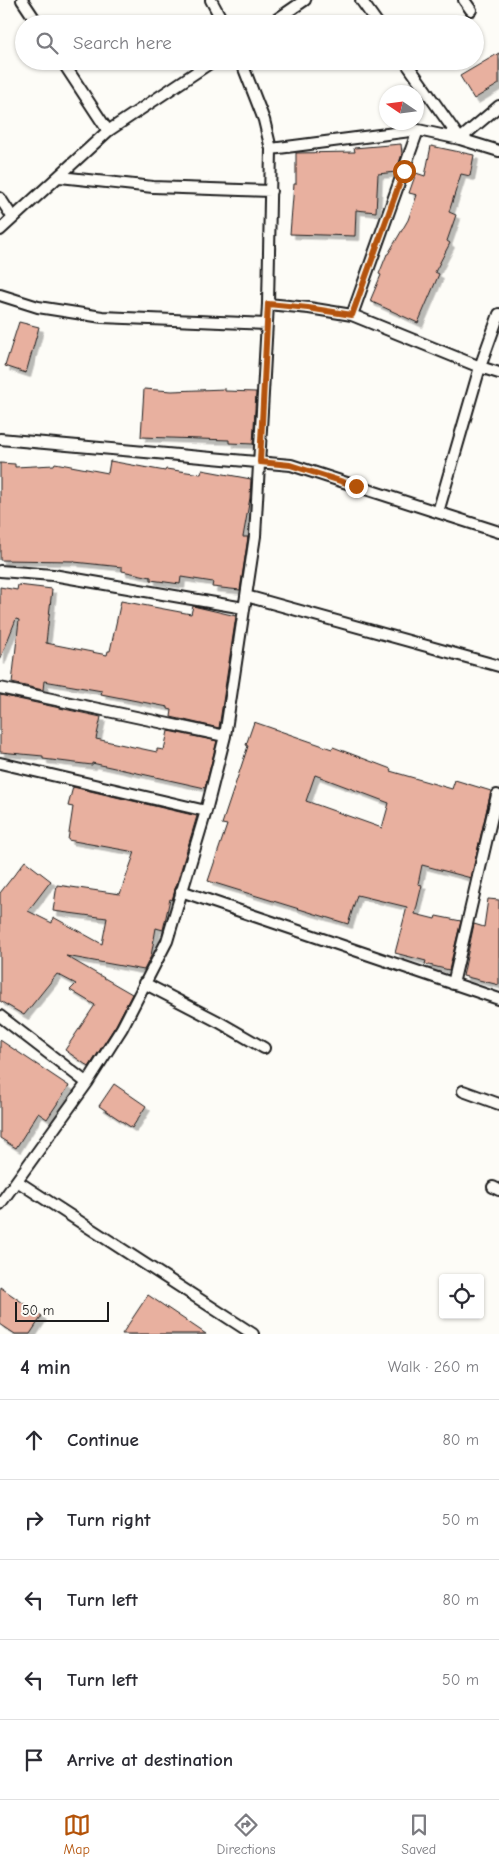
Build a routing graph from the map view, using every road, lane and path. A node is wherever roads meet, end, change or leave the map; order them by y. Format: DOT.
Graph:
graph roads {
  1 [pos="22,0"];
  2 [pos="211,0"];
  3 [pos="305,0"];
  4 [pos="361,0"];
  5 [pos="464,0"];
  6 [pos="471,10"];
  7 [pos="32,15"];
  8 [pos="219,15"];
  9 [pos="283,15"];
  10 [pos="372,15"];
  11 [pos="68,70"];
  12 [pos="200,70"];
  13 [pos="245,70"];
  14 [pos="411,70"];
  15 [pos="499,106"];
  16 [pos="418,130"];
  17 [pos="108,131"];
  18 [pos="460,139"];
  19 [pos="271,150"];
  20 [pos="499,151"];
  21 [pos="60,177"];
  22 [pos="271,191"];
  23 [pos="0,198"];
  24 [pos="13,218"];
  25 [pos="0,230"];
  26 [pos="0,295"];
  27 [pos="268,304"];
  28 [pos="499,314"];
  29 [pos="352,315"];
  30 [pos="267,324"];
  31 [pos="480,367"];
  32 [pos="499,373"];
  33 [pos="0,439"];
  34 [pos="260,462"];
  35 [pos="438,512"];
  36 [pos="499,532"];
  37 [pos="0,571"];
  38 [pos="246,596"];
  39 [pos="244,608"];
  40 [pos="499,666"];
  41 [pos="0,688"];
  42 [pos="225,736"];
  43 [pos="0,763"];
  44 [pos="497,795"];
  45 [pos="206,811"];
  46 [pos="182,891"];
  47 [pos="144,983"];
  48 [pos="453,984"];
  49 [pos="499,999"];
  50 [pos="0,1016"];
  51 [pos="264,1048"];
  52 [pos="87,1083"];
  53 [pos="463,1091"];
  54 [pos="499,1104"];
  55 [pos="17,1181"];
  56 [pos="0,1204"];
  57 [pos="253,1334"];
  1 -- 7 [label="street"];
  2 -- 8 [label="street"];
  3 -- 9 [label="street"];
  4 -- 10 [label="street"];
  5 -- 6 [label="street"];
  11 -- 17 [label="street"];
  12 -- 17 [label="street"];
  13 -- 19 [label="street"];
  14 -- 18 [label="street"];
  15 -- 18 [label="street"];
  16 -- 18 [label="street"];
  16 -- 19 [label="street"];
  16 -- 29 [label="street"];
  17 -- 21 [label="street"];
  18 -- 20 [label="street"];
  19 -- 22 [label="street"];
  21 -- 22 [label="street"];
  21 -- 24 [label="street"];
  22 -- 27 [label="street"];
  23 -- 24 [label="street"];
  24 -- 25 [label="street"];
  26 -- 30 [label="street"];
  27 -- 29 [label="street"];
  27 -- 30 [label="street"];
  28 -- 31 [label="street"];
  29 -- 31 [label="street"];
  30 -- 34 [label="street"];
  31 -- 32 [label="street"];
  31 -- 35 [label="street"];
  33 -- 34 [label="street"];
  34 -- 35 [label="street"];
  34 -- 38 [label="street"];
  35 -- 36 [label="street"];
  37 -- 39 [label="street"];
  38 -- 39 [label="street"];
  38 -- 40 [label="street"];
  39 -- 42 [label="street"];
  41 -- 42 [label="street"];
  42 -- 45 [label="street"];
  43 -- 45 [label="street"];
  44 -- 48 [label="street"];
  45 -- 46 [label="street"];
  46 -- 47 [label="street"];
  46 -- 48 [label="street"];
  47 -- 51 [label="street"];
  47 -- 52 [label="street"];
  48 -- 49 [label="street"];
  50 -- 52 [label="street"];
  52 -- 55 [label="street"];
  53 -- 54 [label="street"];
  55 -- 56 [label="street"];
  55 -- 57 [label="street"];
}
